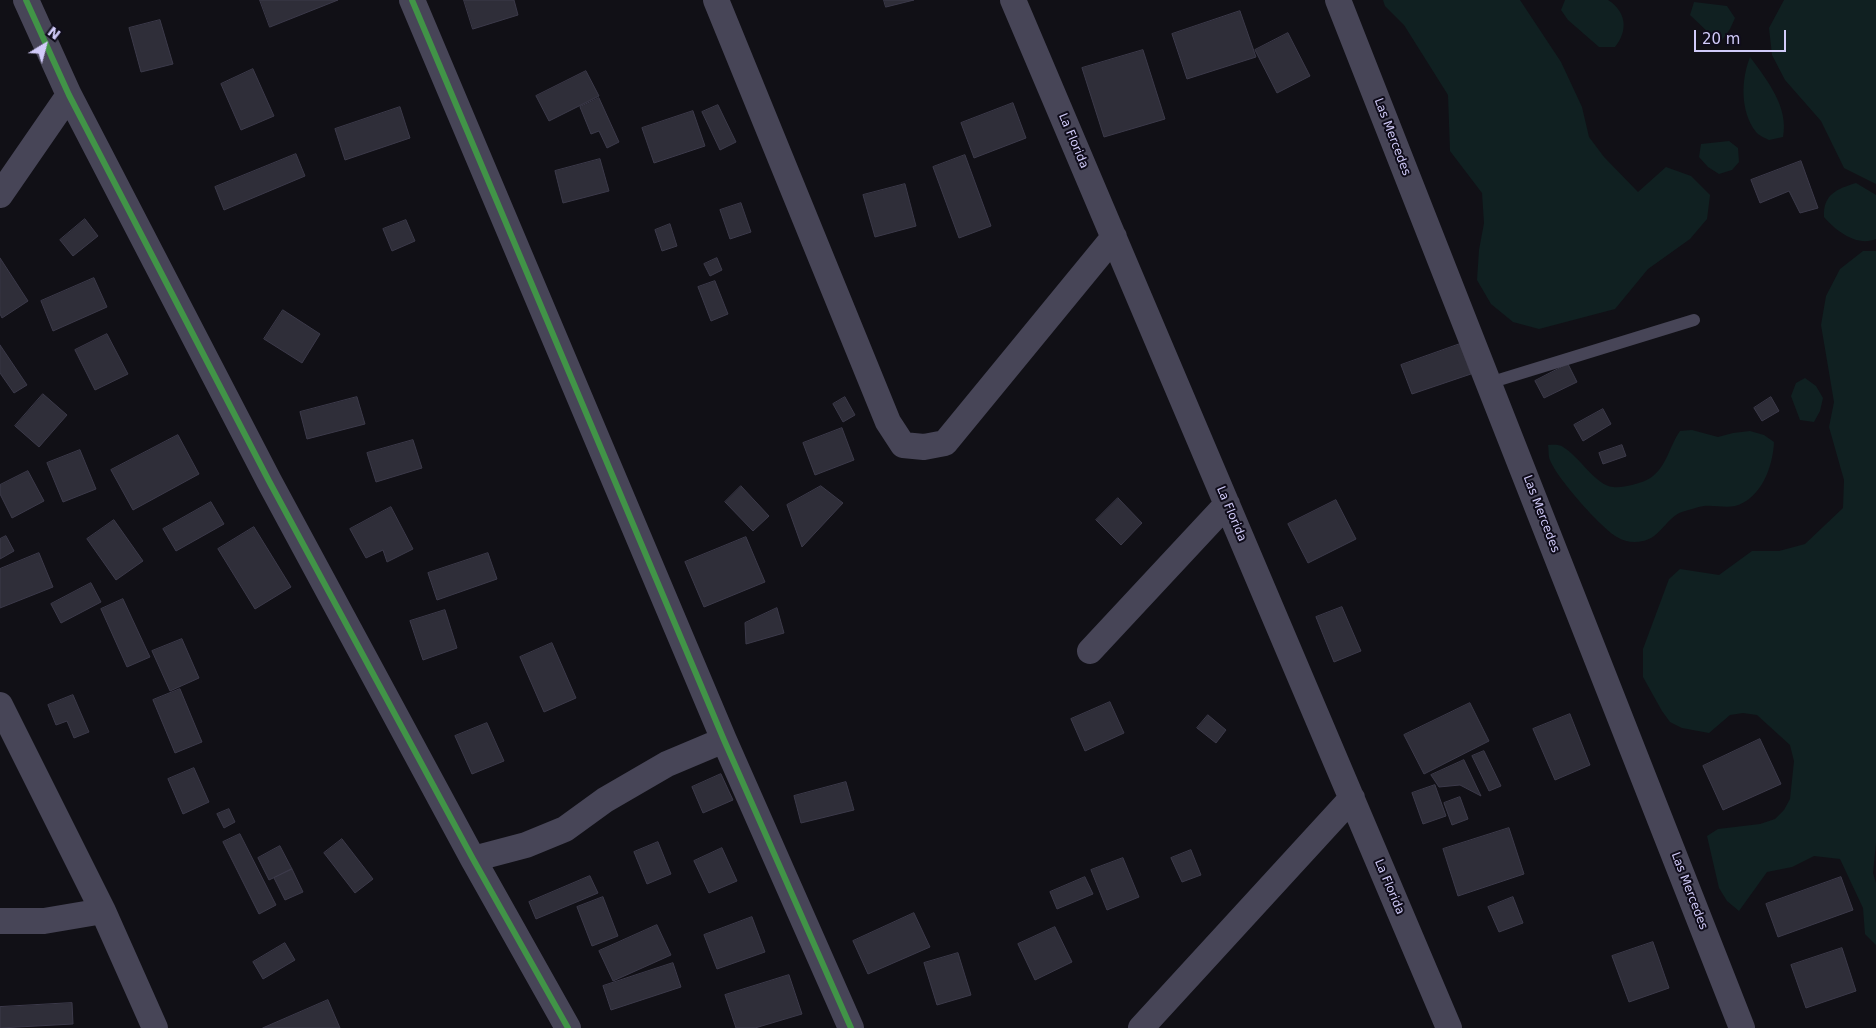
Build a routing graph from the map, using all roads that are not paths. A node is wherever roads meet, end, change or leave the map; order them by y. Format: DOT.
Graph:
graph roads {
  1 [pos="26,0"];
  2 [pos="412,0"];
  3 [pos="716,0"];
  4 [pos="1013,0"];
  5 [pos="1338,0"];
  6 [pos="69,96"];
  7 [pos="0,195"];
  8 [pos="1114,237"];
  9 [pos="1694,320"];
  10 [pos="1489,383"];
  11 [pos="1227,504"];
  12 [pos="1090,652"];
  13 [pos="1,709"];
  14 [pos="724,740"];
  15 [pos="1352,798"];
  16 [pos="473,859"];
  17 [pos="103,911"];
  18 [pos="2,915"];
  19 [pos="155,1028"];
  20 [pos="568,1028"];
  21 [pos="851,1028"];
  22 [pos="1141,1028"];
  23 [pos="1449,1028"];
  24 [pos="1742,1028"];
  1 -- 6 [label="street"];
  2 -- 14 [label="street"];
  3 -- 8 [label="street"];
  4 -- 8 [label="street, La Florida"];
  5 -- 10 [label="street, Las Mercedes"];
  6 -- 7 [label="street"];
  6 -- 16 [label="street"];
  8 -- 11 [label="street, La Florida"];
  9 -- 10 [label="lane"];
  10 -- 24 [label="street, Las Mercedes"];
  11 -- 12 [label="street"];
  11 -- 15 [label="street, La Florida"];
  13 -- 17 [label="street"];
  14 -- 16 [label="street"];
  14 -- 21 [label="street"];
  15 -- 22 [label="street"];
  15 -- 23 [label="street, La Florida"];
  16 -- 20 [label="street"];
  17 -- 18 [label="street"];
  17 -- 19 [label="street"];
}
